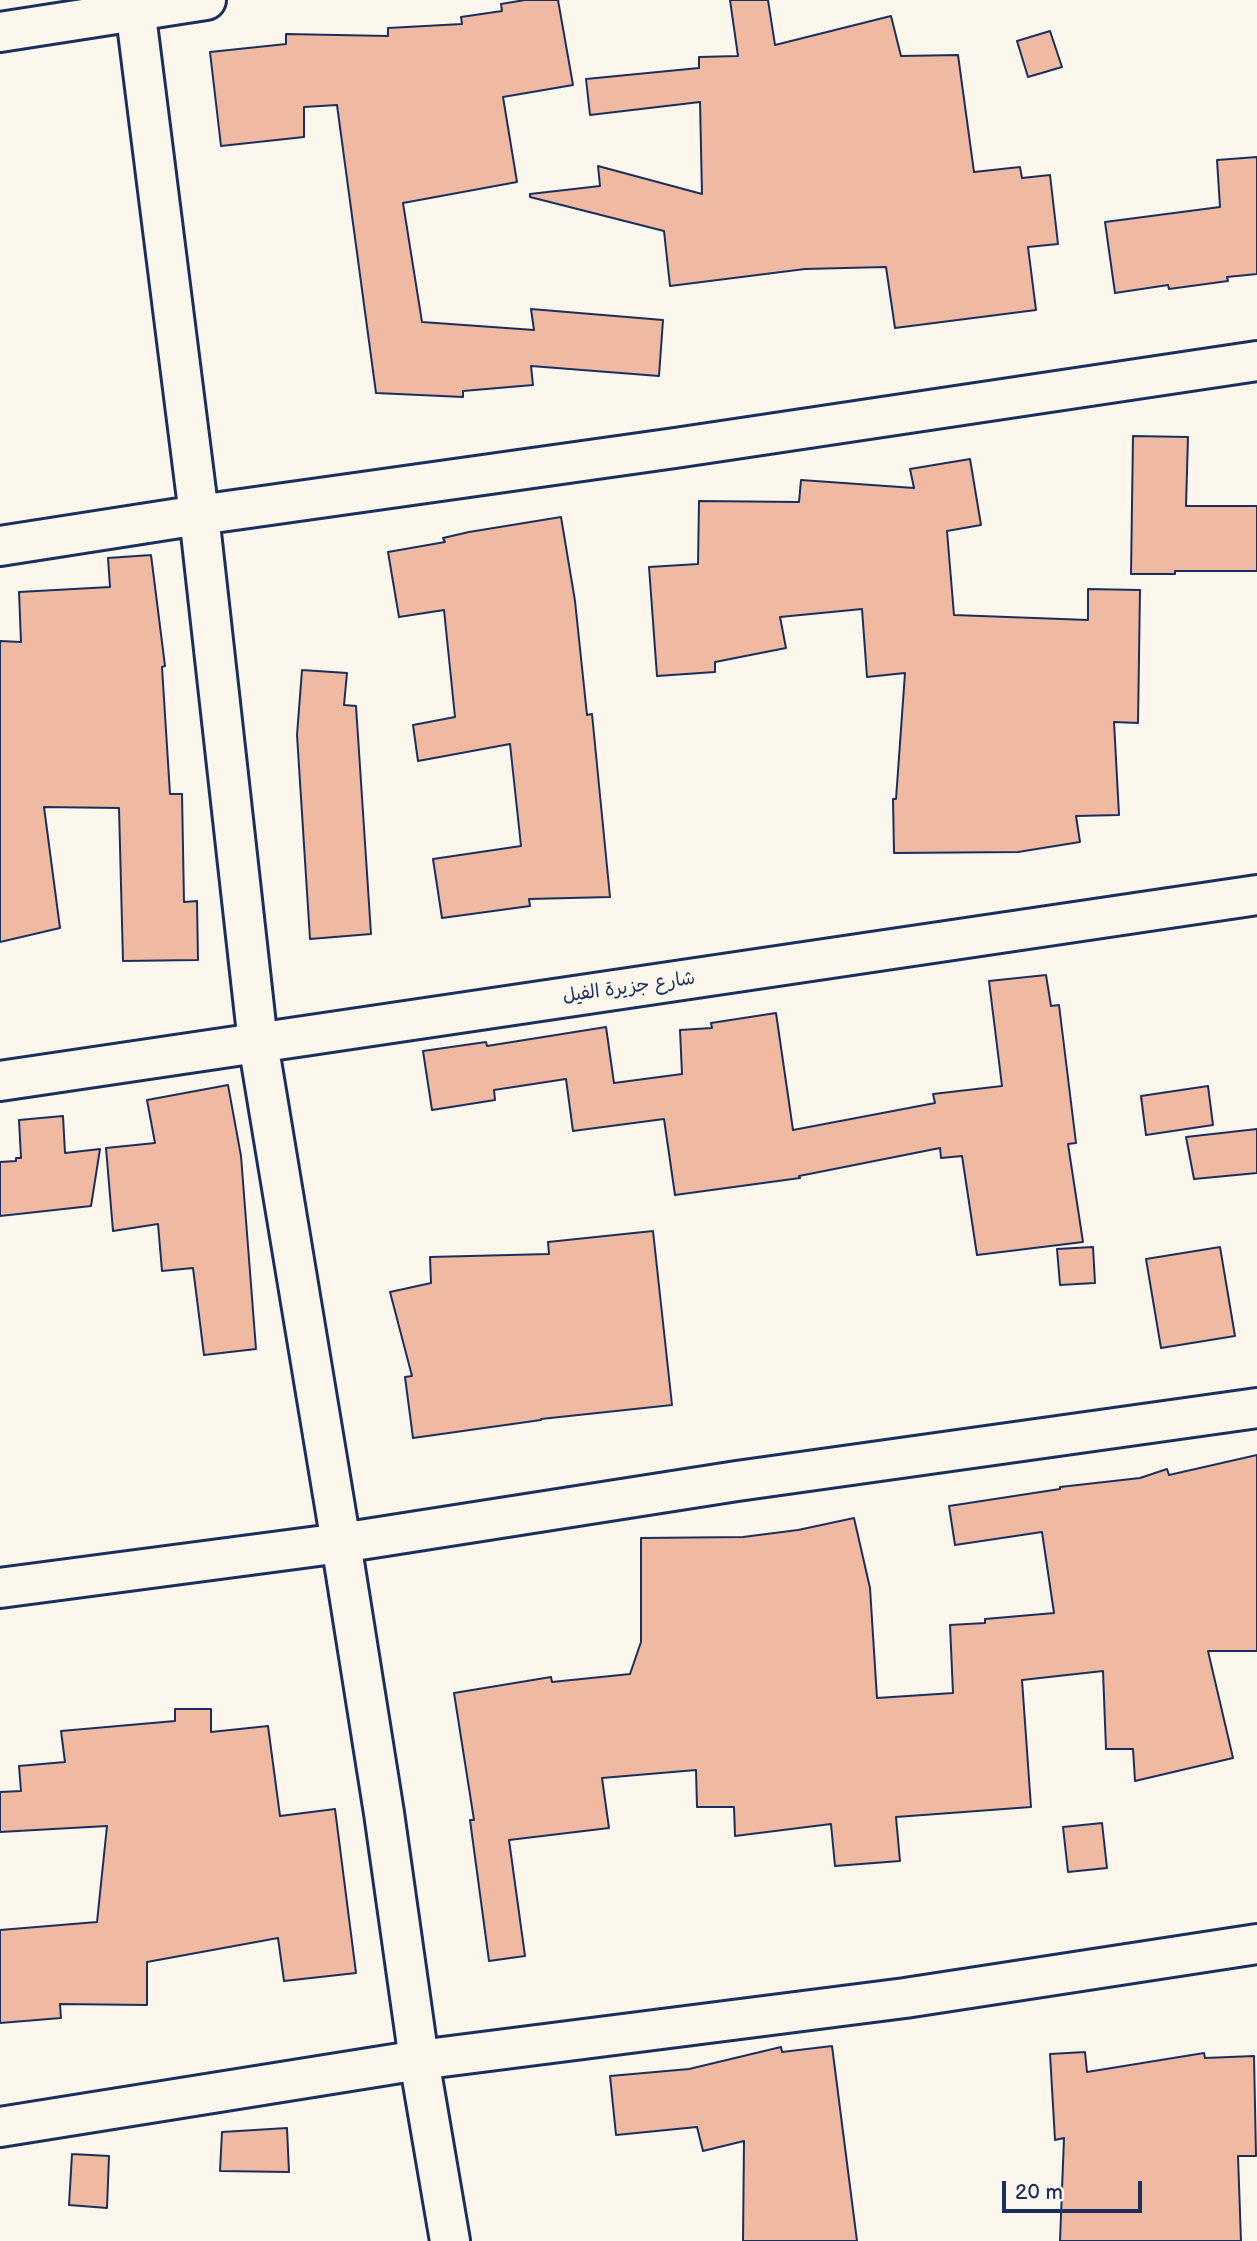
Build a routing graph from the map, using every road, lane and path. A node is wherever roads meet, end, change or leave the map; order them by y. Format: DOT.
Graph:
graph roads {
  1 [pos="205,0"];
  2 [pos="135,5"];
  3 [pos="0,32"];
  4 [pos="1257,361"];
  5 [pos="199,515"];
  6 [pos="0,546"];
  7 [pos="1257,895"];
  8 [pos="258,1043"];
  9 [pos="0,1081"];
  10 [pos="1257,1408"];
  11 [pos="341,1543"];
  12 [pos="0,1588"];
  13 [pos="1257,1944"];
  14 [pos="419,2060"];
  15 [pos="0,2127"];
  16 [pos="450,2241"];
  1 -- 2 [label="street"];
  2 -- 3 [label="street"];
  2 -- 5 [label="street"];
  4 -- 5 [label="street"];
  5 -- 6 [label="street"];
  5 -- 8 [label="street"];
  7 -- 8 [label="street, شارع جزيرة الفيل"];
  8 -- 9 [label="street, شارع جزيرة الفيل"];
  8 -- 11 [label="street"];
  10 -- 11 [label="street"];
  11 -- 12 [label="street"];
  11 -- 14 [label="street"];
  13 -- 14 [label="street"];
  14 -- 15 [label="street"];
  14 -- 16 [label="street"];
}
